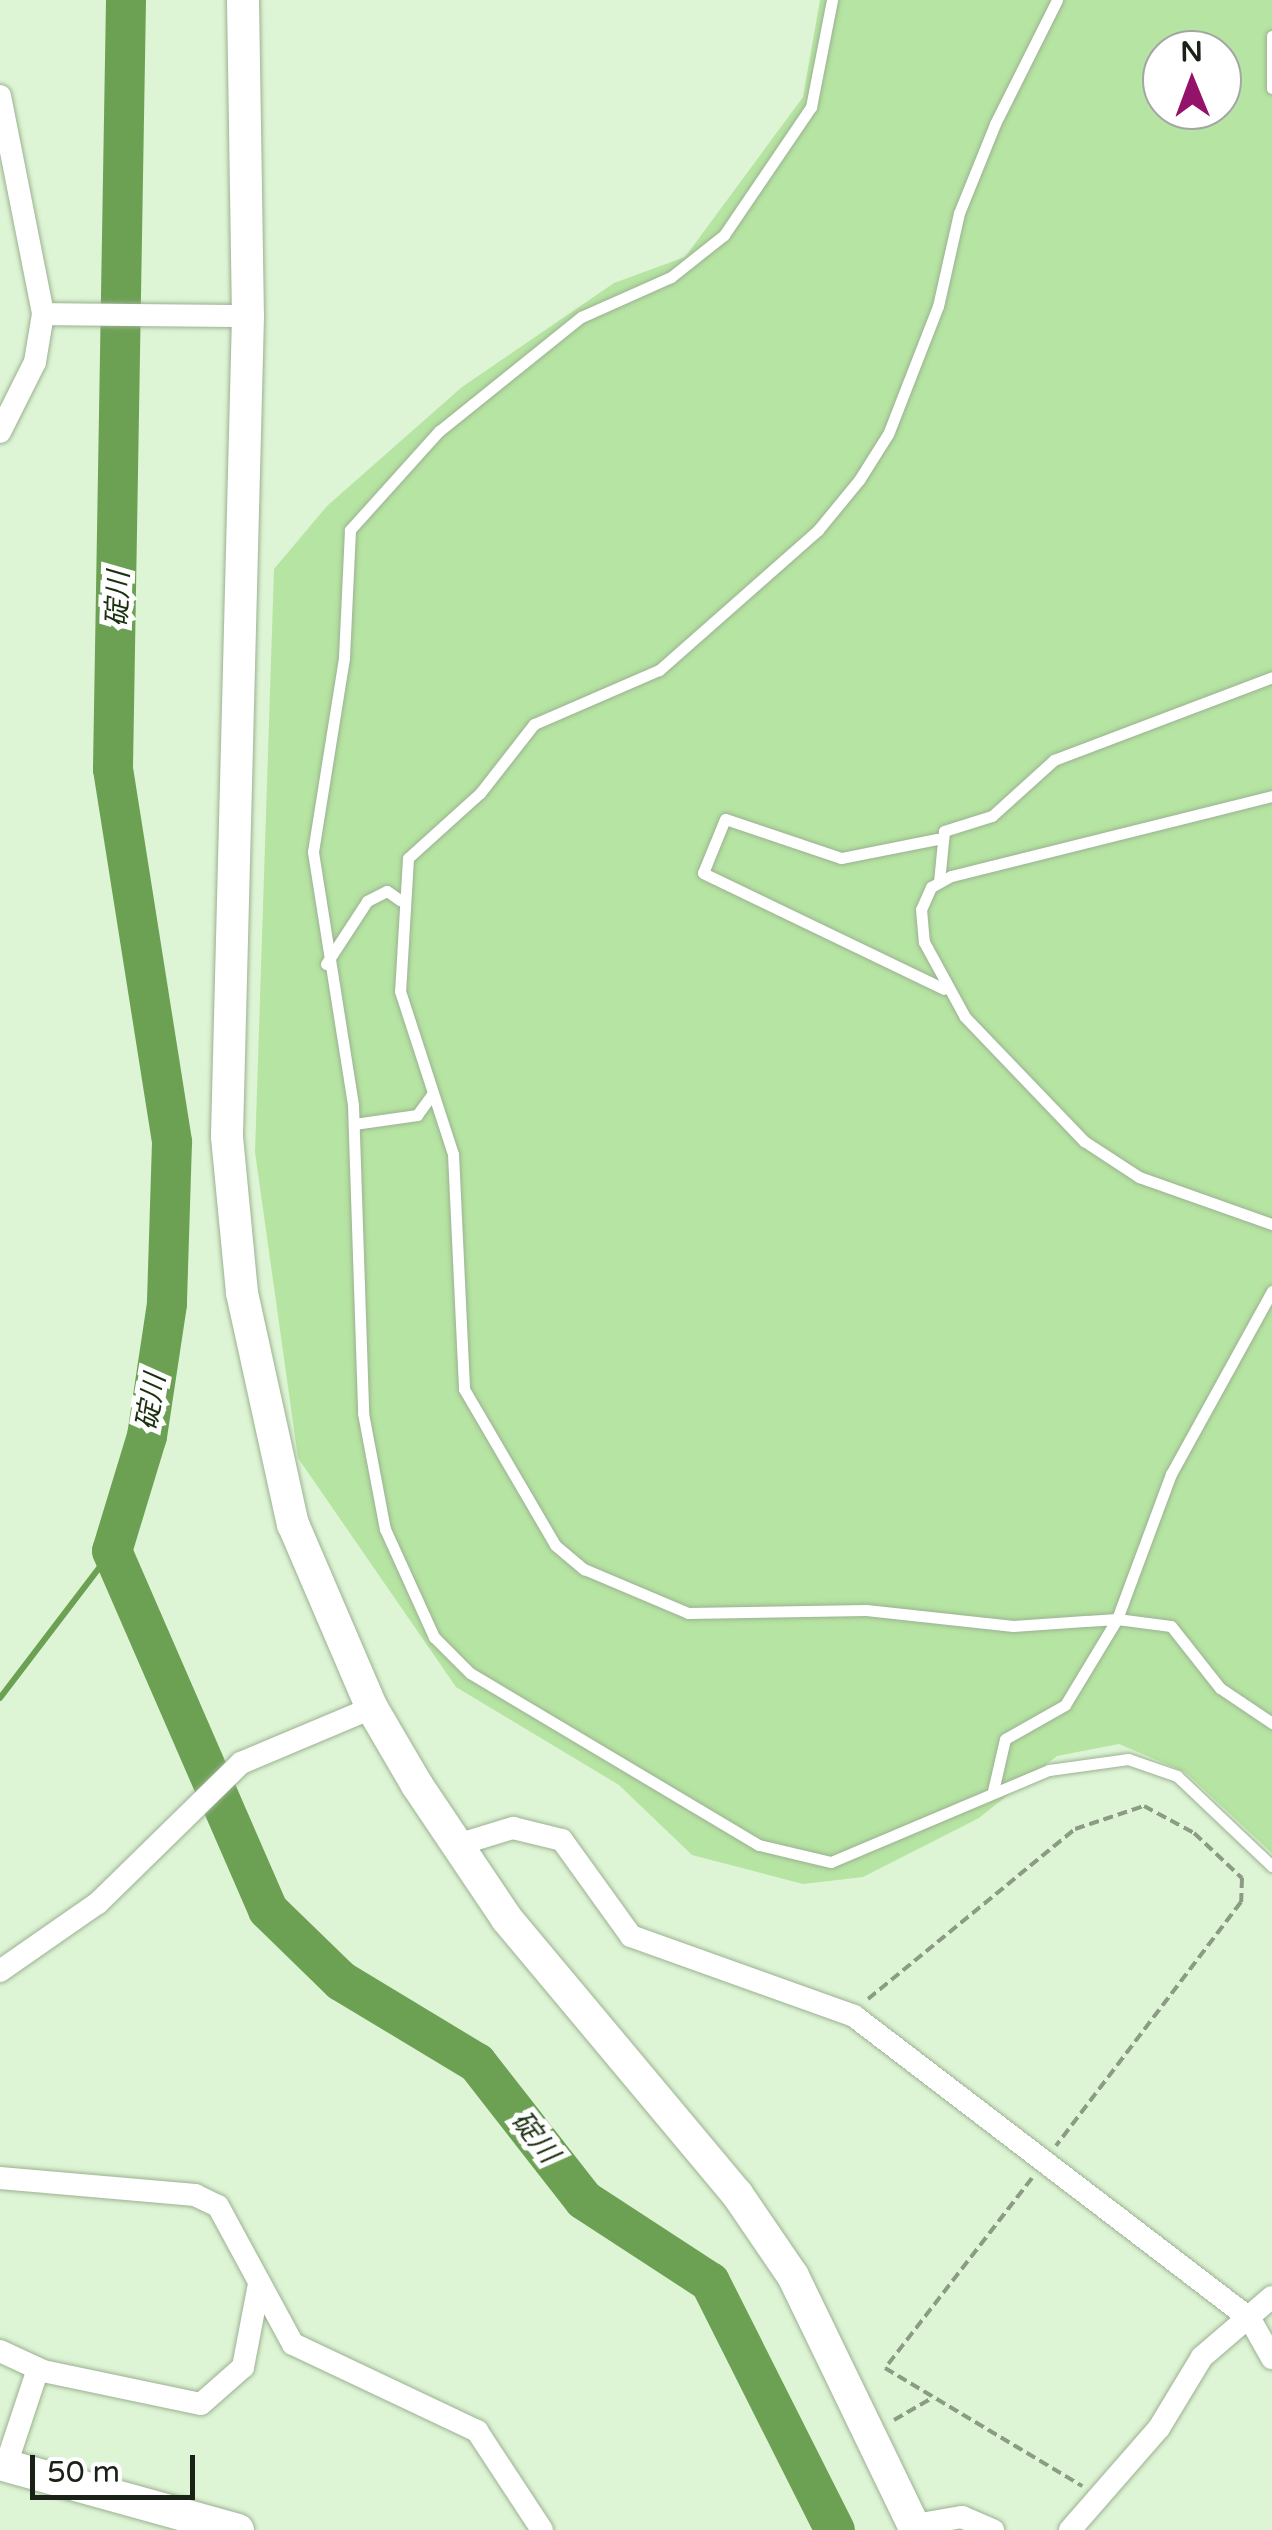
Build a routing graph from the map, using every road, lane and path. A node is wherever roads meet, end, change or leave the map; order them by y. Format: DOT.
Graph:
graph roads {
  1 [pos="244,0"];
  2 [pos="832,0"];
  3 [pos="1056,0"];
  4 [pos="1272,36"];
  5 [pos="1272,88"];
  6 [pos="0,96"];
  7 [pos="44,314"];
  8 [pos="248,316"];
  9 [pos="0,432"];
  10 [pos="1272,677"];
  11 [pos="1272,796"];
  12 [pos="938,839"];
  13 [pos="939,882"];
  14 [pos="401,904"];
  15 [pos="326,964"];
  16 [pos="948,991"];
  17 [pos="432,1094"];
  18 [pos="354,1124"];
  19 [pos="1272,1224"];
  20 [pos="1272,1291"];
  21 [pos="1118,1619"];
  22 [pos="372,1708"];
  23 [pos="1272,1724"];
  24 [pos="993,1791"];
  25 [pos="457,1844"];
  26 [pos="1272,1866"];
  27 [pos="0,1971"];
  28 [pos="849,2015"];
  29 [pos="1044,2162"];
  30 [pos="0,2178"];
  31 [pos="259,2281"];
  32 [pos="1272,2297"];
  33 [pos="1250,2319"];
  34 [pos="0,2352"];
  35 [pos="1272,2358"];
  36 [pos="38,2369"];
  37 [pos="933,2397"];
  38 [pos="870,2425"];
  39 [pos="3,2464"];
  40 [pos="1098,2496"];
  41 [pos="915,2528"];
  42 [pos="236,2530"];
  43 [pos="542,2530"];
  44 [pos="994,2530"];
  45 [pos="1070,2530"];
  1 -- 8 [label="street"];
  2 -- 15 [label="lane"];
  3 -- 14 [label="lane"];
  4 -- 5 [label="lane"];
  6 -- 7 [label="street"];
  7 -- 8 [label="street"];
  7 -- 9 [label="street"];
  8 -- 22 [label="street"];
  10 -- 12 [label="lane"];
  11 -- 13 [label="lane"];
  12 -- 13 [label="lane"];
  12 -- 16 [label="lane"];
  13 -- 16 [label="lane"];
  14 -- 15 [label="lane"];
  14 -- 17 [label="lane"];
  15 -- 18 [label="lane"];
  16 -- 19 [label="lane"];
  17 -- 18 [label="lane"];
  17 -- 21 [label="lane"];
  18 -- 24 [label="lane"];
  20 -- 21 [label="lane"];
  21 -- 23 [label="lane"];
  21 -- 24 [label="lane"];
  22 -- 25 [label="street"];
  22 -- 27 [label="street"];
  24 -- 26 [label="lane"];
  25 -- 28 [label="street"];
  25 -- 38 [label="street"];
  28 -- 29 [label="street"];
  28 -- 29 [label="path"];
  29 -- 33 [label="street"];
  29 -- 37 [label="path"];
  30 -- 31 [label="street"];
  31 -- 36 [label="street"];
  31 -- 43 [label="street"];
  32 -- 33 [label="street"];
  33 -- 35 [label="street"];
  33 -- 40 [label="street"];
  34 -- 36 [label="street"];
  36 -- 39 [label="street"];
  37 -- 38 [label="path"];
  37 -- 40 [label="path"];
  38 -- 41 [label="street"];
  39 -- 42 [label="street"];
  40 -- 45 [label="street"];
  41 -- 44 [label="street"];
}
